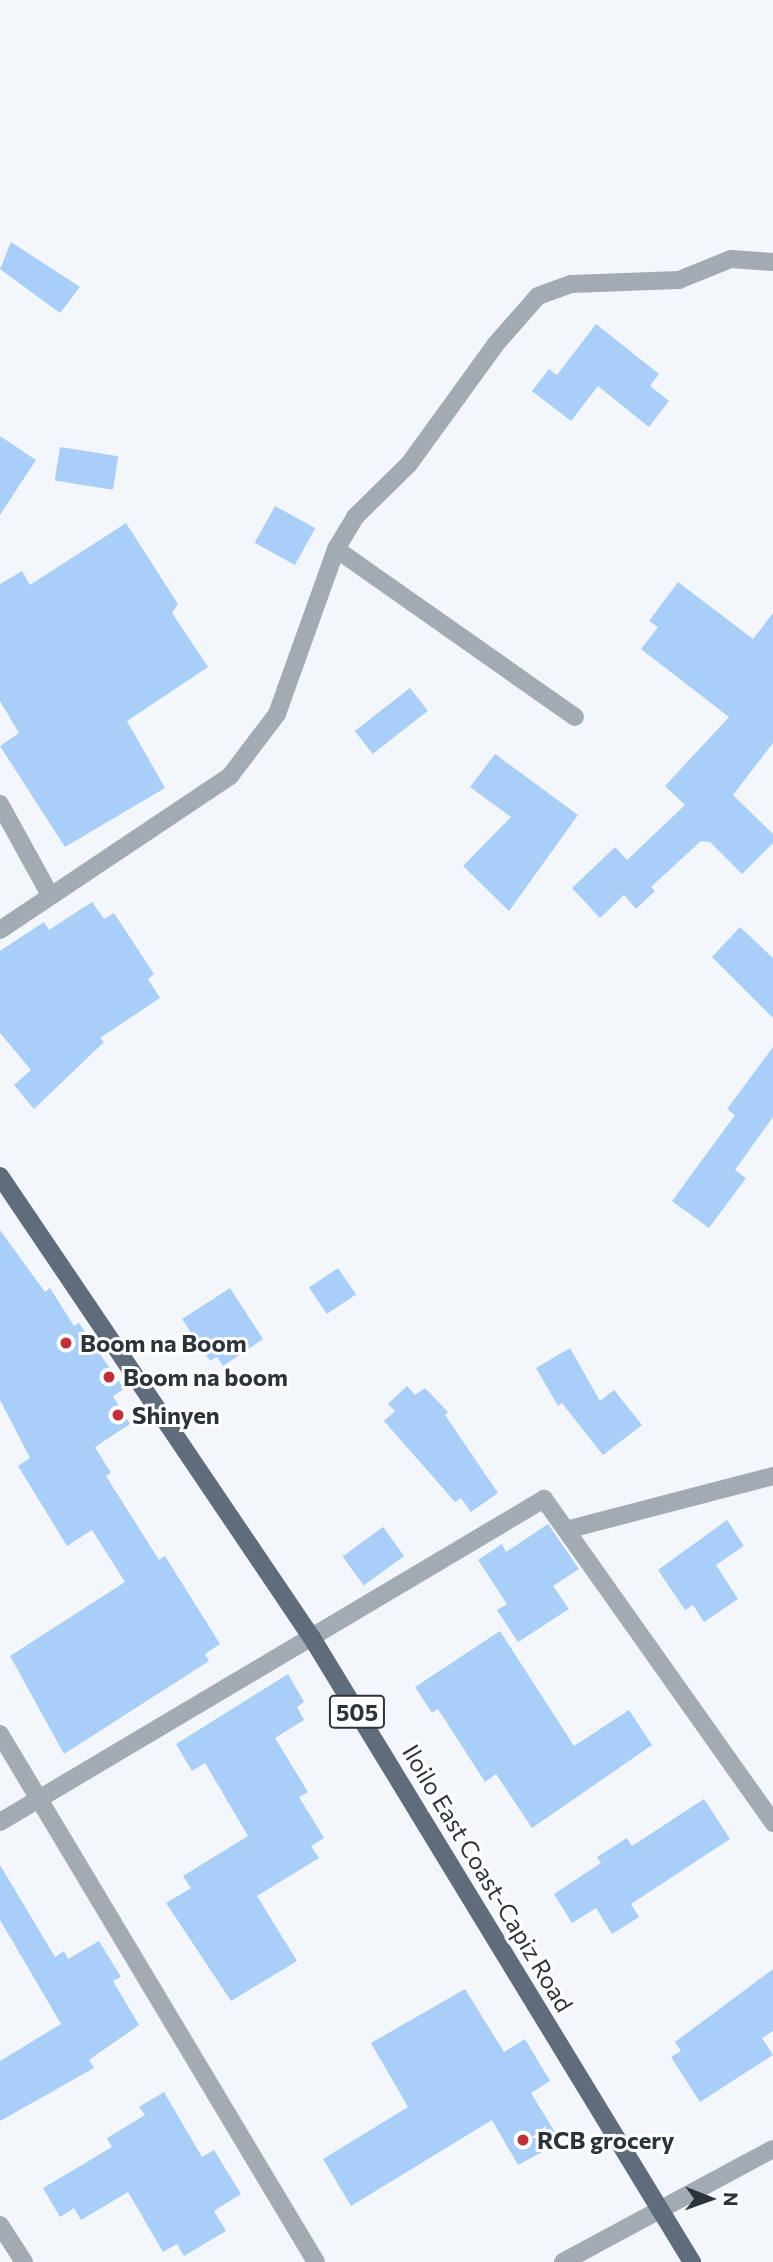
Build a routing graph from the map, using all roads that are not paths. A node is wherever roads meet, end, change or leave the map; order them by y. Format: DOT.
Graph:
graph roads {
  1 [pos="773,262"];
  2 [pos="336,549"];
  3 [pos="575,717"];
  4 [pos="0,804"];
  5 [pos="50,895"];
  6 [pos="0,930"];
  7 [pos="0,1176"];
  8 [pos="773,1476"];
  9 [pos="566,1530"];
  10 [pos="312,1638"];
  11 [pos="0,1734"];
  12 [pos="39,1798"];
  13 [pos="0,1822"];
  14 [pos="773,1824"];
  15 [pos="773,2149"];
  16 [pos="662,2211"];
  17 [pos="0,2225"];
  18 [pos="24,2262"];
  19 [pos="316,2262"];
  20 [pos="563,2262"];
  21 [pos="692,2262"];
  1 -- 2 [label="street"];
  2 -- 3 [label="street"];
  2 -- 5 [label="street"];
  4 -- 5 [label="street"];
  5 -- 6 [label="street"];
  7 -- 10 [label="main road, Iloilo East Coast-Capiz Road / 505"];
  8 -- 9 [label="street"];
  9 -- 10 [label="street"];
  9 -- 14 [label="street"];
  10 -- 12 [label="street"];
  10 -- 16 [label="main road, Iloilo East Coast-Capiz Road / 505"];
  11 -- 12 [label="street"];
  12 -- 13 [label="street"];
  12 -- 19 [label="street"];
  15 -- 16 [label="street"];
  16 -- 20 [label="street"];
  16 -- 21 [label="main road, Iloilo East Coast-Capiz Road / 505"];
  17 -- 18 [label="street"];
}
